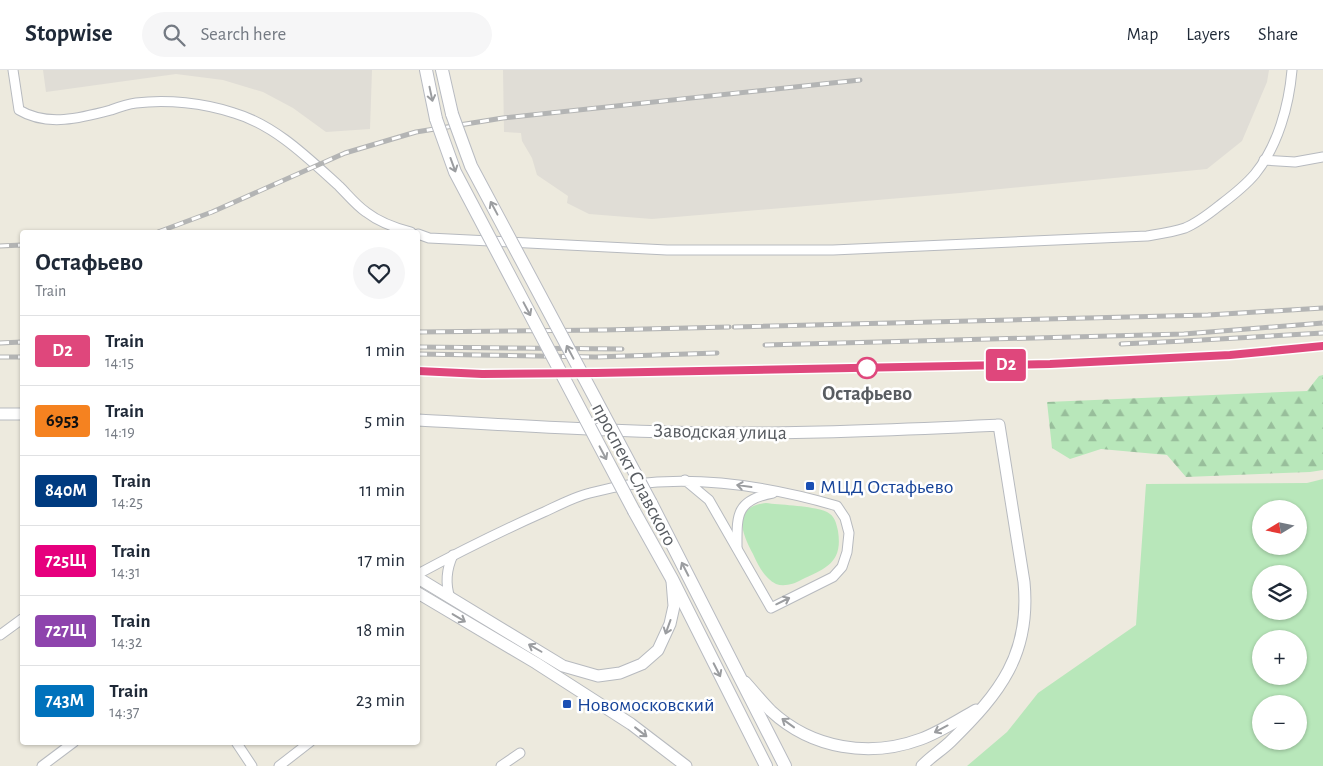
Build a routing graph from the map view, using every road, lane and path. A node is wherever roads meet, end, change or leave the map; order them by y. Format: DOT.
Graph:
graph roads {
  1 [pos="13,70"];
  2 [pos="426,70"];
  3 [pos="442,70"];
  4 [pos="1292,70"];
  5 [pos="1323,158"];
  6 [pos="1264,160"];
  7 [pos="404,230"];
  8 [pos="420,235"];
  9 [pos="0,414"];
  10 [pos="20,414"];
  11 [pos="420,420"];
  12 [pos="685,480"];
  13 [pos="778,492"];
  14 [pos="737,550"];
  15 [pos="453,555"];
  16 [pos="420,573"];
  17 [pos="420,579"];
  18 [pos="672,579"];
  19 [pos="420,594"];
  20 [pos="450,598"];
  21 [pos="20,620"];
  22 [pos="0,635"];
  23 [pos="738,675"];
  24 [pos="984,706"];
  25 [pos="70,745"];
  26 [pos="238,745"];
  27 [pos="306,745"];
  28 [pos="520,753"];
  29 [pos="42,766"];
  30 [pos="252,766"];
  31 [pos="279,766"];
  32 [pos="501,766"];
  33 [pos="686,766"];
  34 [pos="766,766"];
  35 [pos="785,766"];
  36 [pos="922,766"];
  1 -- 7 [label="street"];
  2 -- 18 [label="main road, проспект Славского, one-way, bridge"];
  23 -- 3 [label="main road, проспект Славского, one-way, bridge"];
  4 -- 6 [label="street"];
  5 -- 6 [label="street"];
  6 -- 8 [label="street"];
  9 -- 10 [label="street"];
  11 -- 24 [label="street, Заводская улица"];
  13 -- 12 [label="street, one-way"];
  12 -- 14 [label="street"];
  12 -- 15 [label="street"];
  13 -- 14 [label="street"];
  14 -- 13 [label="street, one-way"];
  15 -- 16 [label="street"];
  15 -- 20 [label="street"];
  17 -- 20 [label="street"];
  18 -- 20 [label="street, one-way"];
  18 -- 34 [label="main road, проспект Славского, one-way"];
  19 -- 33 [label="street, one-way"];
  21 -- 22 [label="street"];
  24 -- 23 [label="street, one-way"];
  23 -- 35 [label="main road, проспект Славского"];
  24 -- 36 [label="street"];
  25 -- 29 [label="street"];
  26 -- 30 [label="street"];
  27 -- 31 [label="street"];
  28 -- 32 [label="street"];
}
